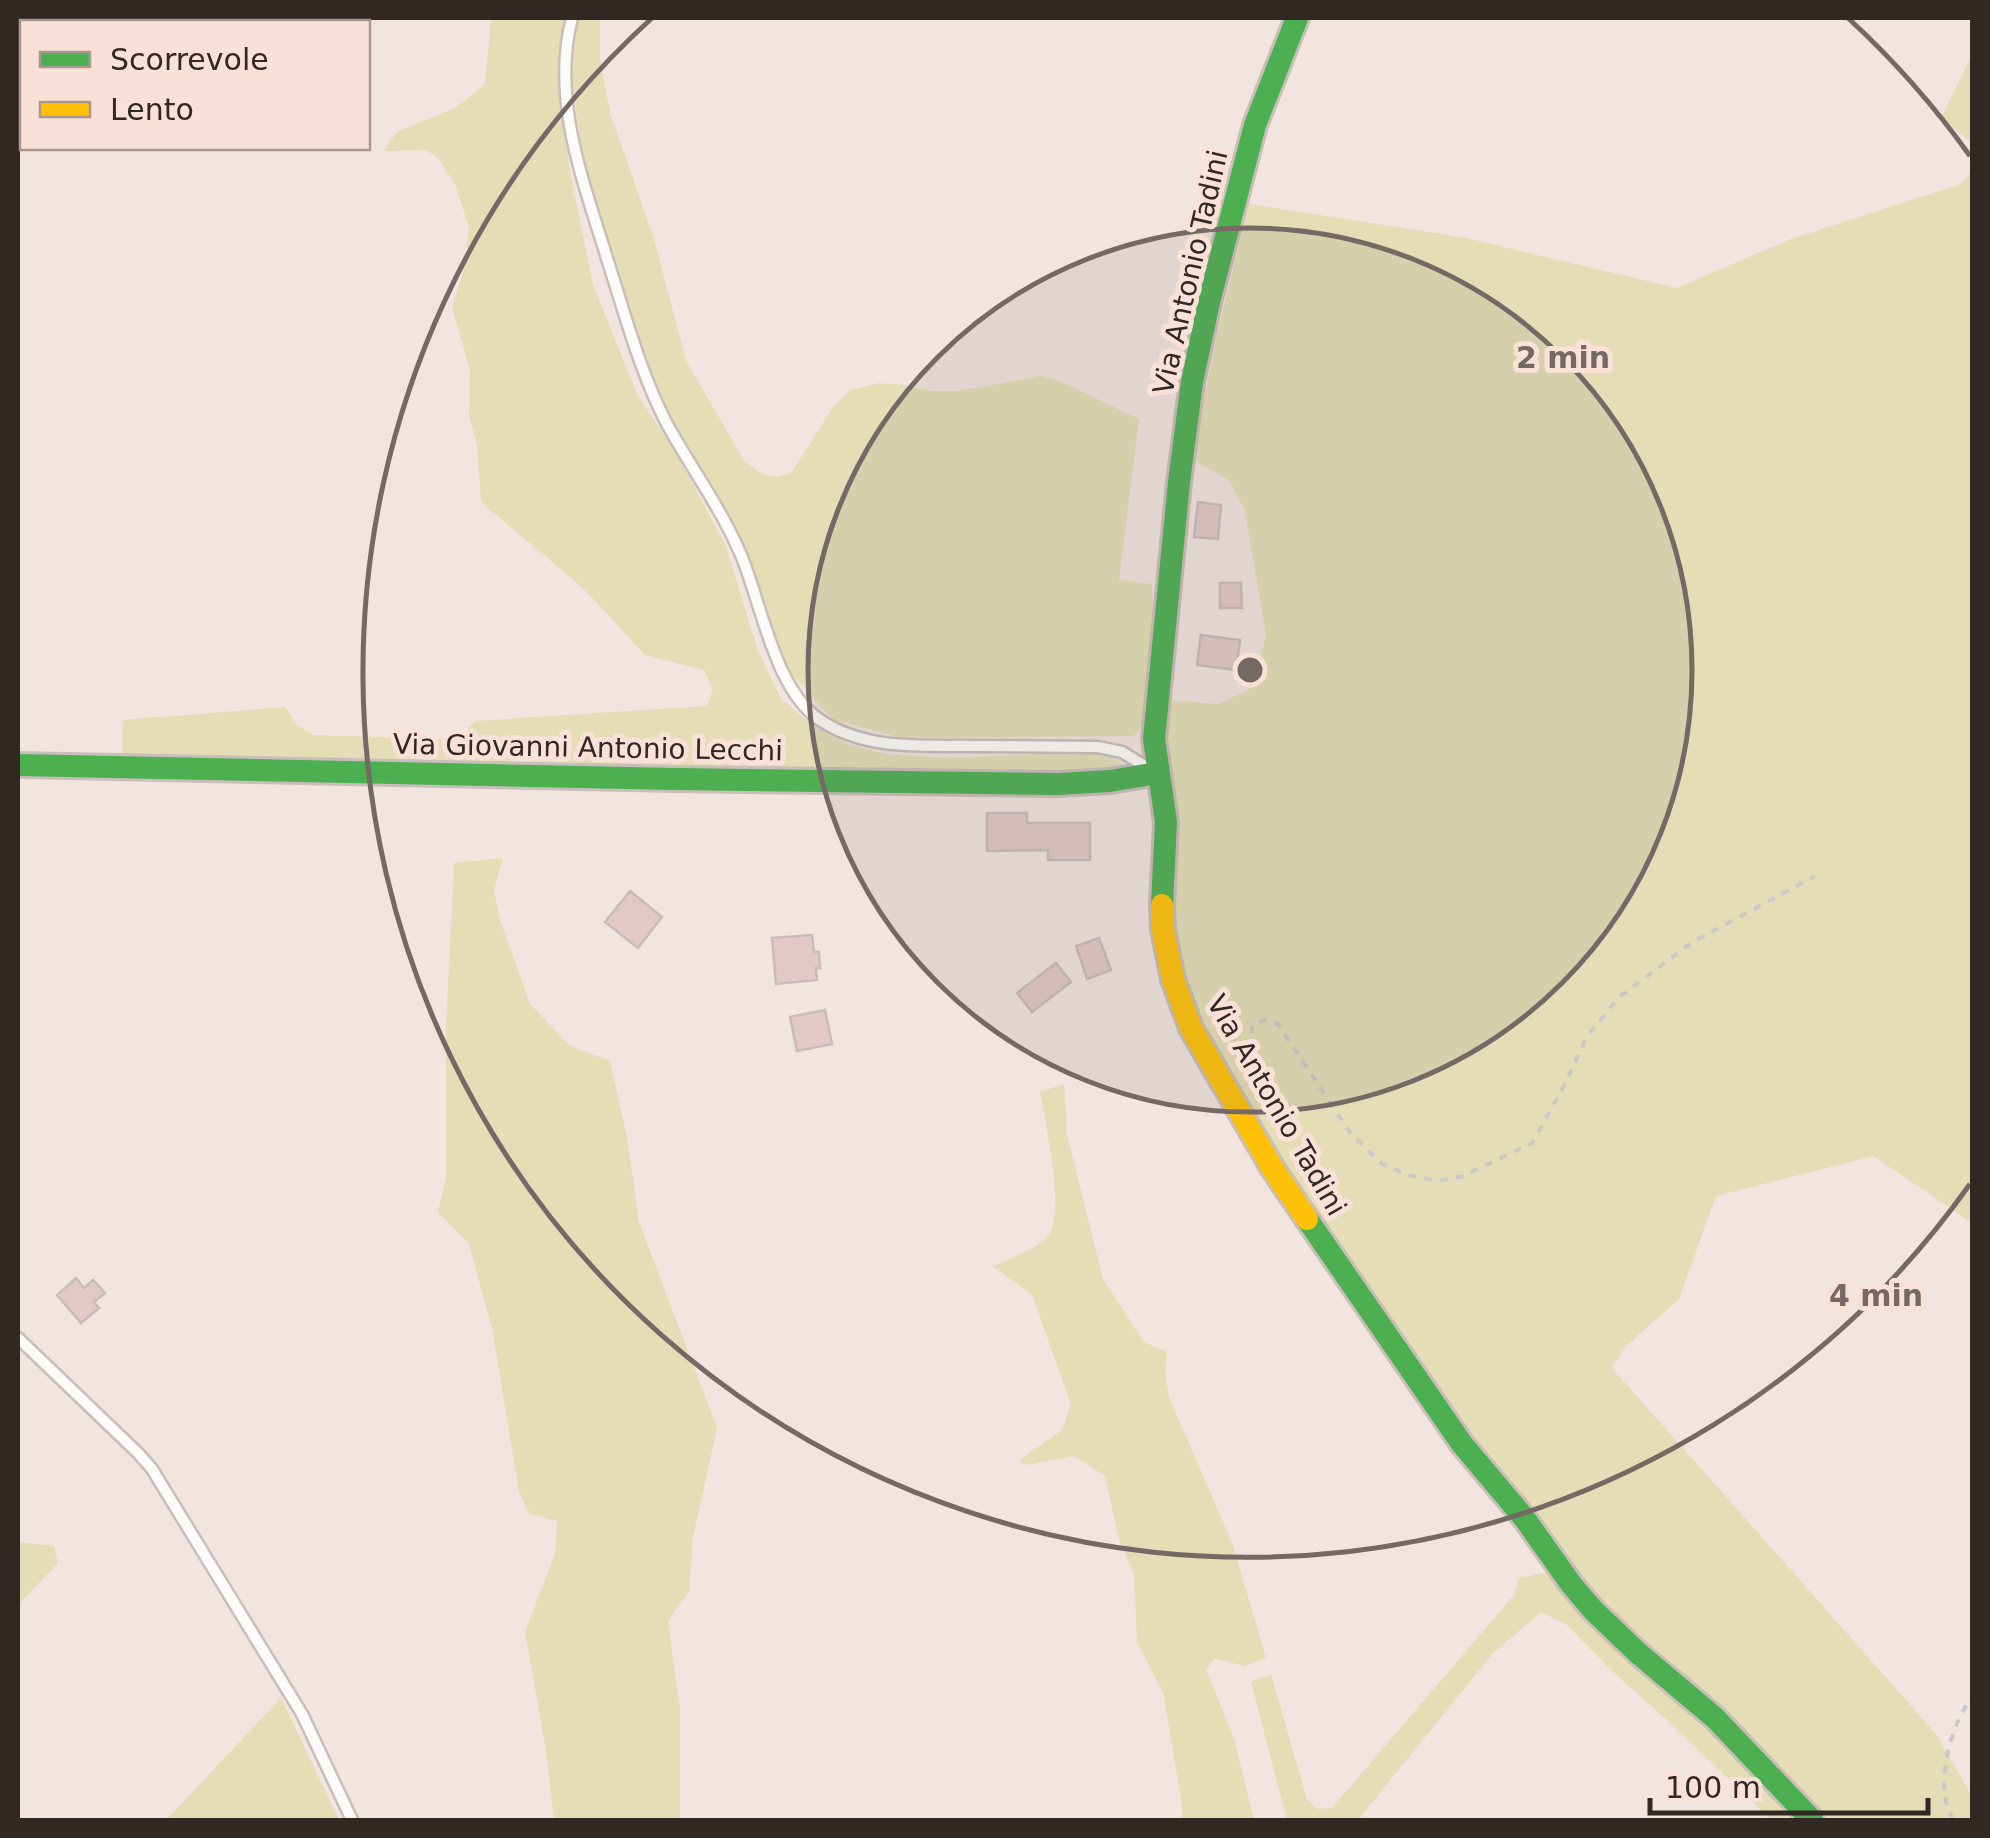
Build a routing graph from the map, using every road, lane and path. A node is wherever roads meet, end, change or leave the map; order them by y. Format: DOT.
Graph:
graph roads {
  1 [pos="572,18"];
  2 [pos="1297,18"];
  3 [pos="18,765"];
  4 [pos="1158,773"];
  5 [pos="1816,876"];
  6 [pos="1261,1109"];
  7 [pos="18,1338"];
  8 [pos="1972,1697"];
  9 [pos="352,1820"];
  10 [pos="1812,1820"];
  11 [pos="1953,1820"];
  1 -- 4 [label="lane"];
  2 -- 4 [label="street, Via Antonio Tadini"];
  3 -- 4 [label="street, Via Giovanni Antonio Lecchi"];
  4 -- 10 [label="street, Via Antonio Tadini"];
  5 -- 6 [label="path"];
  7 -- 9 [label="lane"];
  8 -- 11 [label="path"];
}
